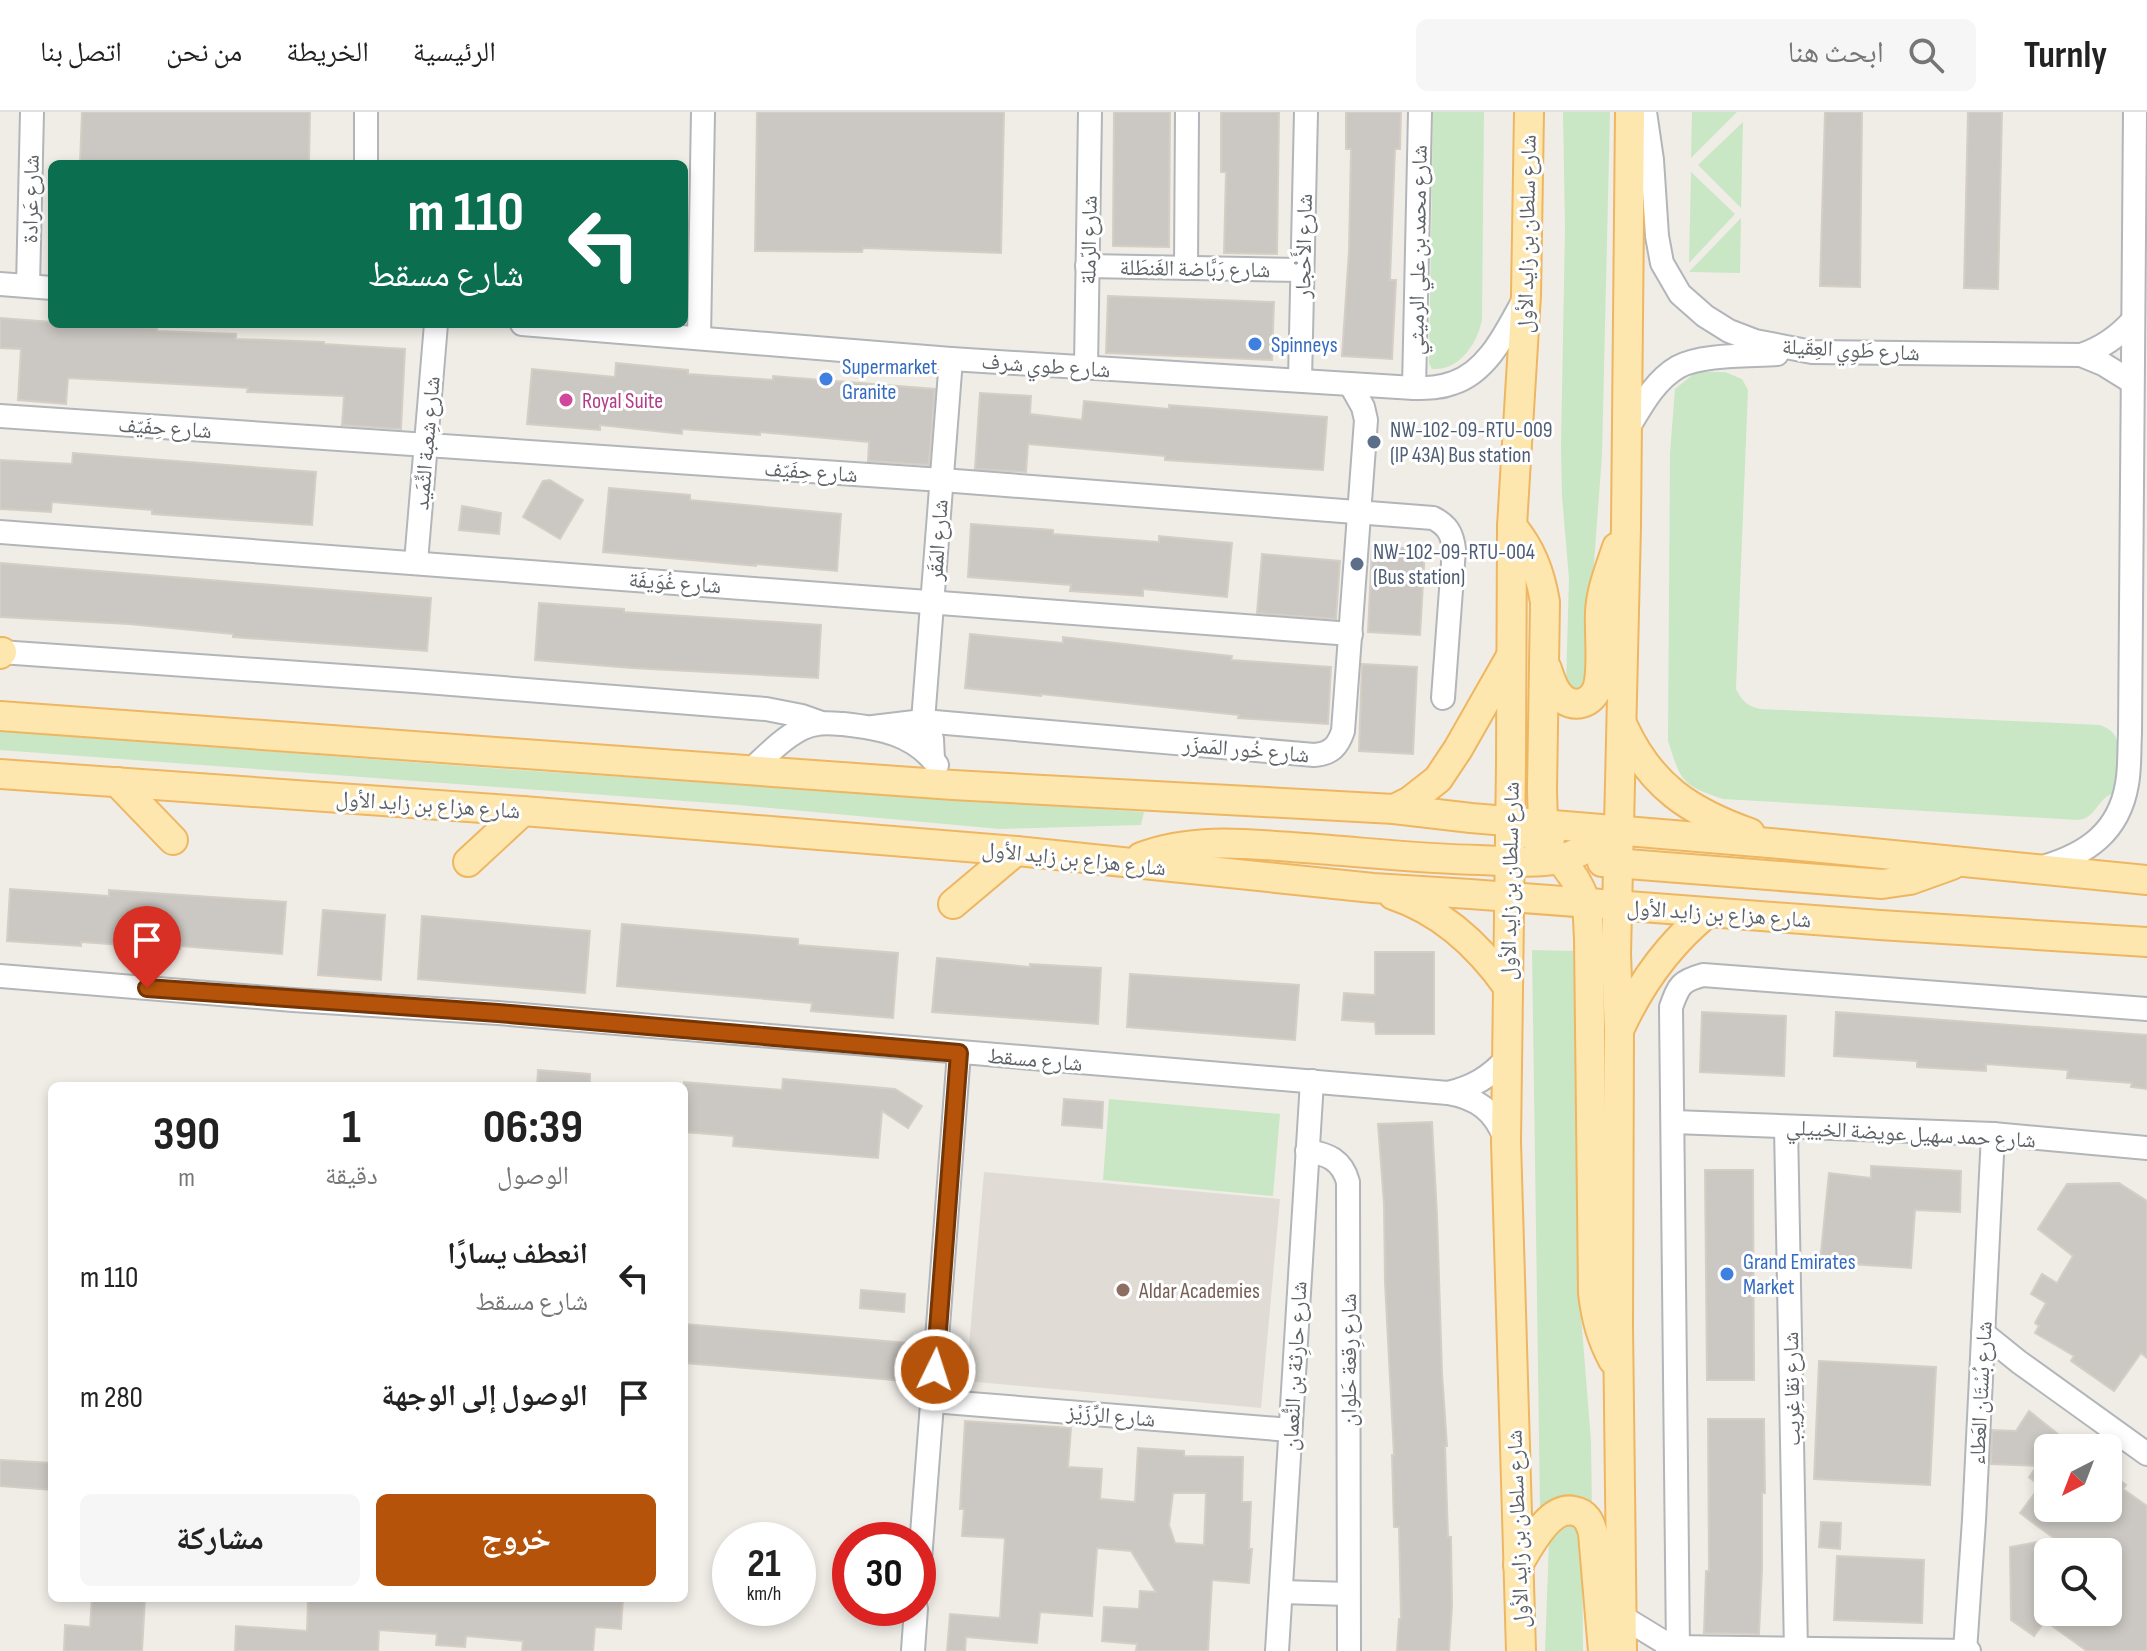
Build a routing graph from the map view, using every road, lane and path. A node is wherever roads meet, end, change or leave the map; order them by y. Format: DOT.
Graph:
graph roads {
  1 [pos="32,112"];
  2 [pos="366,112"];
  3 [pos="703,112"];
  4 [pos="1090,112"];
  5 [pos="1187,112"];
  6 [pos="1306,112"];
  7 [pos="1420,112"];
  8 [pos="1529,112"];
  9 [pos="1630,112"];
  10 [pos="1645,112"];
  11 [pos="2135,112"];
  12 [pos="366,160"];
  13 [pos="1087,266"];
  14 [pos="1186,268"];
  15 [pos="1302,270"];
  16 [pos="0,284"];
  17 [pos="28,286"];
  18 [pos="48,288"];
  19 [pos="1526,295"];
  20 [pos="2133,320"];
  21 [pos="436,328"];
  22 [pos="573,328"];
  23 [pos="699,338"];
  24 [pos="1812,352"];
  25 [pos="2081,355"];
  26 [pos="951,359"];
  27 [pos="1086,367"];
  28 [pos="1300,380"];
  29 [pos="2132,382"];
  30 [pos="1350,384"];
  31 [pos="1389,387"];
  32 [pos="1414,388"];
  33 [pos="0,416"];
  34 [pos="1366,420"];
  35 [pos="1627,430"];
  36 [pos="426,445"];
  37 [pos="942,480"];
  38 [pos="1360,512"];
  39 [pos="1512,526"];
  40 [pos="1626,526"];
  41 [pos="0,532"];
  42 [pos="416,562"];
  43 [pos="932,602"];
  44 [pos="1351,634"];
  45 [pos="1,652"];
  46 [pos="1511,655"];
  47 [pos="1545,664"];
  48 [pos="1443,698"];
  49 [pos="0,716"];
  50 [pos="923,721"];
  51 [pos="819,722"];
  52 [pos="1621,723"];
  53 [pos="873,727"];
  54 [pos="933,759"];
  55 [pos="752,769"];
  56 [pos="0,774"];
  57 [pos="117,782"];
  58 [pos="953,785"];
  59 [pos="1394,809"];
  60 [pos="523,811"];
  61 [pos="1510,821"];
  62 [pos="1543,824"];
  63 [pos="1619,831"];
  64 [pos="173,840"];
  65 [pos="1781,844"];
  66 [pos="1016,851"];
  67 [pos="1510,861"];
  68 [pos="468,862"];
  69 [pos="1563,862"];
  70 [pos="1960,862"];
  71 [pos="1129,863"];
  72 [pos="1618,864"];
  73 [pos="2034,869"];
  74 [pos="2147,880"];
  75 [pos="1373,888"];
  76 [pos="1509,897"];
  77 [pos="1586,903"];
  78 [pos="953,904"];
  79 [pos="1617,906"];
  80 [pos="1707,913"];
  81 [pos="2147,942"];
  82 [pos="0,976"];
  83 [pos="1508,987"];
  84 [pos="2147,1009"];
  85 [pos="1619,1030"];
  86 [pos="959,1053"];
  87 [pos="1507,1058"];
  88 [pos="1312,1081"];
  89 [pos="1448,1093"];
  90 [pos="1674,1122"];
  91 [pos="1786,1127"];
  92 [pos="1993,1134"];
  93 [pos="1506,1142"];
  94 [pos="2144,1150"];
  95 [pos="1307,1151"];
  96 [pos="1983,1333"];
  97 [pos="2031,1371"];
  98 [pos="1619,1372"];
  99 [pos="1981,1380"];
  100 [pos="933,1401"];
  101 [pos="1290,1430"];
  102 [pos="2147,1454"];
  103 [pos="923,1522"];
  104 [pos="1518,1565"];
  105 [pos="1282,1592"];
  106 [pos="1348,1594"];
  107 [pos="1621,1616"];
  108 [pos="915,1626"];
  109 [pos="1673,1649"];
  110 [pos="1796,1650"];
  111 [pos="913,1651"];
  112 [pos="1277,1651"];
  113 [pos="1349,1651"];
  114 [pos="1521,1651"];
  115 [pos="1603,1651"];
  116 [pos="1622,1651"];
  117 [pos="1966,1651"];
  1 -- 17 [label="street, شارع عَرادة"];
  2 -- 12 [label="street"];
  3 -- 23 [label="street"];
  4 -- 13 [label="street, شارع الرّملة"];
  5 -- 14 [label="street"];
  6 -- 15 [label="street, شارع الأَحْجار"];
  7 -- 32 [label="street, شارع محمد بن علي الرميثي"];
  8 -- 19 [label="main road, شارع سلطان بن زايد الأول"];
  9 -- 35 [label="main road"];
  10 -- 24 [label="street, شارع طَوِي العِقَيلة"];
  11 -- 20 [label="street"];
  13 -- 14 [label="street, شارع رَبَّاضة الغَنطَلة"];
  13 -- 27 [label="street, شارع الرّملة"];
  14 -- 15 [label="street, شارع رَبَّاضة الغَنطَلة"];
  15 -- 28 [label="street, شارع الأَحْجار"];
  16 -- 17 [label="street"];
  17 -- 18 [label="street"];
  19 -- 32 [label="street, شارع طوي شرف"];
  19 -- 39 [label="main road, شارع سلطان بن زايد الأول"];
  20 -- 25 [label="street, شارع طَوِي العِقَيلة"];
  20 -- 29 [label="street"];
  21 -- 36 [label="street, شارع شِعبة الثِّمَيد"];
  22 -- 23 [label="street, شارع طوي شرف"];
  23 -- 26 [label="street, شارع طوي شرف"];
  24 -- 25 [label="street, شارع طَوِي العِقَيلة"];
  24 -- 35 [label="street"];
  25 -- 29 [label="street, شارع طَوِي العِقَيلة"];
  26 -- 27 [label="street, شارع طوي شرف"];
  26 -- 37 [label="street, شارع المَقَر"];
  27 -- 28 [label="street, شارع طوي شرف"];
  28 -- 30 [label="street, شارع طوي شرف"];
  29 -- 73 [label="street"];
  30 -- 31 [label="street, شارع طوي شرف"];
  30 -- 34 [label="street, شارع خُور المَمزَر"];
  31 -- 32 [label="street, شارع طوي شرف"];
  31 -- 34 [label="street"];
  33 -- 36 [label="street, شارع حِفَيّف"];
  34 -- 38 [label="street, شارع خُور المَمزَر"];
  35 -- 40 [label="main road"];
  36 -- 37 [label="street, شارع حِفَيّف"];
  36 -- 42 [label="street, شارع شِعبة الثِّمَيد"];
  37 -- 38 [label="street, شارع حِفَيّف"];
  37 -- 43 [label="street, شارع المَقَر"];
  38 -- 44 [label="street, شارع خُور المَمزَر"];
  38 -- 48 [label="street, شارع حِفَيّف"];
  39 -- 46 [label="main road, شارع سلطان بن زايد الأول"];
  39 -- 47 [label="main road"];
  40 -- 47 [label="main road"];
  40 -- 52 [label="main road"];
  41 -- 42 [label="street, شارع غُوَيفَة"];
  42 -- 43 [label="street, شارع غُوَيفَة"];
  43 -- 44 [label="street, شارع غُوَيفَة"];
  43 -- 50 [label="street, شارع المَقَر"];
  44 -- 50 [label="street, شارع خُور المَمزَر"];
  45 -- 51 [label="street"];
  46 -- 59 [label="main road"];
  46 -- 61 [label="main road, شارع سلطان بن زايد الأول"];
  47 -- 62 [label="main road"];
  49 -- 55 [label="main road"];
  50 -- 53 [label="street, شارع خُور المَمزَر"];
  50 -- 54 [label="street, شارع المَقَر"];
  51 -- 53 [label="street"];
  51 -- 55 [label="street"];
  52 -- 63 [label="main road"];
  52 -- 65 [label="main road"];
  53 -- 54 [label="street"];
  54 -- 58 [label="street"];
  55 -- 58 [label="main road"];
  56 -- 57 [label="main road, شارع هزاع بن زايد الأول"];
  57 -- 60 [label="main road, شارع هزاع بن زايد الأول"];
  57 -- 64 [label="main road"];
  58 -- 59 [label="main road"];
  59 -- 61 [label="main road"];
  60 -- 66 [label="main road, شارع هزاع بن زايد الأول"];
  60 -- 68 [label="main road"];
  61 -- 62 [label="main road"];
  61 -- 67 [label="main road, شارع سلطان بن زايد الأول"];
  61 -- 69 [label="main road"];
  62 -- 63 [label="main road"];
  62 -- 69 [label="main road"];
  63 -- 65 [label="main road"];
  63 -- 69 [label="main road"];
  63 -- 72 [label="main road"];
  65 -- 70 [label="main road"];
  66 -- 71 [label="main road, شارع هزاع بن زايد الأول"];
  66 -- 78 [label="main road"];
  67 -- 69 [label="main road"];
  67 -- 71 [label="main road"];
  67 -- 76 [label="main road, شارع سلطان بن زايد الأول"];
  69 -- 72 [label="main road"];
  69 -- 76 [label="main road"];
  69 -- 77 [label="main road"];
  69 -- 79 [label="main road"];
  70 -- 72 [label="main road"];
  70 -- 73 [label="main road"];
  71 -- 75 [label="main road, شارع هزاع بن زايد الأول"];
  72 -- 79 [label="main road"];
  73 -- 74 [label="main road"];
  75 -- 76 [label="main road, شارع هزاع بن زايد الأول"];
  75 -- 83 [label="main road"];
  76 -- 77 [label="main road, شارع هزاع بن زايد الأول"];
  76 -- 83 [label="main road, شارع سلطان بن زايد الأول"];
  77 -- 79 [label="main road, شارع هزاع بن زايد الأول"];
  77 -- 98 [label="main road"];
  79 -- 80 [label="main road, شارع هزاع بن زايد الأول"];
  79 -- 85 [label="main road"];
  80 -- 81 [label="main road, شارع هزاع بن زايد الأول"];
  80 -- 85 [label="main road"];
  82 -- 86 [label="street, شارع مسقط"];
  83 -- 87 [label="main road, شارع سلطان بن زايد الأول"];
  84 -- 90 [label="street"];
  85 -- 98 [label="main road"];
  86 -- 88 [label="street, شارع مسقط"];
  86 -- 100 [label="street"];
  87 -- 89 [label="street, شارع مسقط"];
  87 -- 93 [label="main road, شارع سلطان بن زايد الأول"];
  88 -- 89 [label="street, شارع مسقط"];
  88 -- 95 [label="street, شارع حارِثة بن النُّعمان"];
  89 -- 93 [label="street, شارع مسقط"];
  90 -- 91 [label="street, شارع حمد سهيل عويضة الخييلي"];
  90 -- 109 [label="street"];
  91 -- 92 [label="street, شارع حمد سهيل عويضة الخييلي"];
  91 -- 110 [label="street, شارع نِقا غِريب"];
  92 -- 94 [label="street, شارع حمد سهيل عويضة الخييلي"];
  92 -- 96 [label="street, شارع بُسْتَان العَطاء"];
  93 -- 104 [label="main road, شارع سلطان بن زايد الأول"];
  95 -- 101 [label="street, شارع حارِثة بن النُّعمان"];
  95 -- 106 [label="street, شارع رِقعة حَلوان"];
  96 -- 97 [label="street"];
  96 -- 99 [label="street, شارع بُسْتَان العَطاء"];
  97 -- 99 [label="street"];
  97 -- 102 [label="street"];
  98 -- 107 [label="main road"];
  99 -- 117 [label="street, شارع بُسْتَان العَطاء"];
  100 -- 101 [label="street, شارع الرِّزَيْز"];
  100 -- 103 [label="street"];
  101 -- 105 [label="street, شارع حارِثة بن النُّعمان"];
  104 -- 114 [label="main road, شارع سلطان بن زايد الأول"];
  104 -- 115 [label="main road"];
  105 -- 106 [label="street"];
  105 -- 112 [label="street, شارع حارِثة بن النُّعمان"];
  106 -- 113 [label="street, شارع رِقعة حَلوان"];
  107 -- 109 [label="street"];
  107 -- 116 [label="main road"];
  108 -- 111 [label="street"];
  109 -- 110 [label="street"];
  110 -- 117 [label="street"];
}
